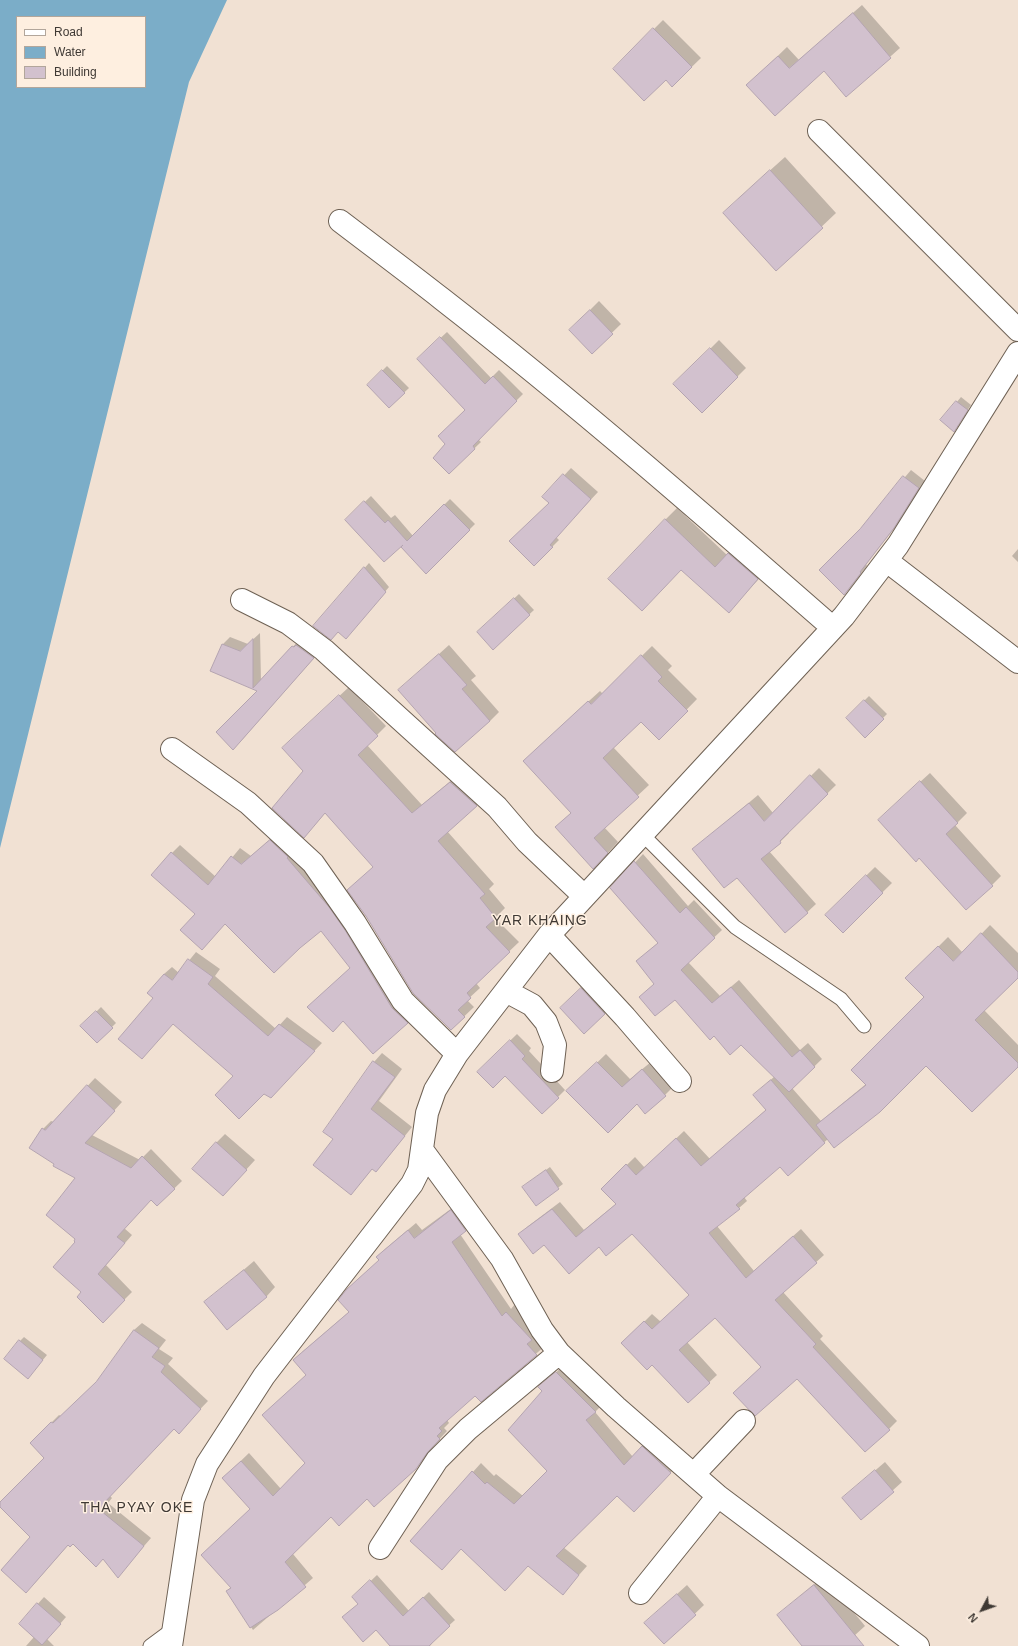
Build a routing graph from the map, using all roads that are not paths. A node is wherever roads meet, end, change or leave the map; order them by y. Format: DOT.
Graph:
graph roads {
  1 [pos="819,132"];
  2 [pos="340,221"];
  3 [pos="1018,330"];
  4 [pos="1018,353"];
  5 [pos="887,561"];
  6 [pos="242,600"];
  7 [pos="833,628"];
  8 [pos="1018,662"];
  9 [pos="172,749"];
  10 [pos="642,834"];
  11 [pos="584,896"];
  12 [pos="549,934"];
  13 [pos="506,990"];
  14 [pos="864,1026"];
  15 [pos="457,1054"];
  16 [pos="552,1071"];
  17 [pos="680,1081"];
  18 [pos="423,1151"];
  19 [pos="559,1353"];
  20 [pos="744,1421"];
  21 [pos="694,1474"];
  22 [pos="718,1496"];
  23 [pos="380,1548"];
  24 [pos="640,1593"];
  25 [pos="172,1638"];
  26 [pos="150,1646"];
  27 [pos="918,1646"];
  1 -- 3 [label="street"];
  2 -- 7 [label="street"];
  4 -- 5 [label="street"];
  5 -- 7 [label="street"];
  5 -- 8 [label="street"];
  6 -- 11 [label="street"];
  7 -- 10 [label="street"];
  9 -- 15 [label="street"];
  10 -- 11 [label="street"];
  10 -- 14 [label="lane"];
  11 -- 12 [label="street"];
  12 -- 13 [label="street"];
  12 -- 17 [label="street"];
  13 -- 15 [label="street"];
  13 -- 16 [label="street"];
  15 -- 18 [label="street"];
  18 -- 19 [label="street"];
  18 -- 25 [label="street"];
  19 -- 21 [label="street"];
  19 -- 23 [label="street"];
  20 -- 21 [label="street"];
  21 -- 22 [label="street"];
  22 -- 24 [label="street"];
  22 -- 27 [label="street"];
  25 -- 26 [label="lane"];
}
